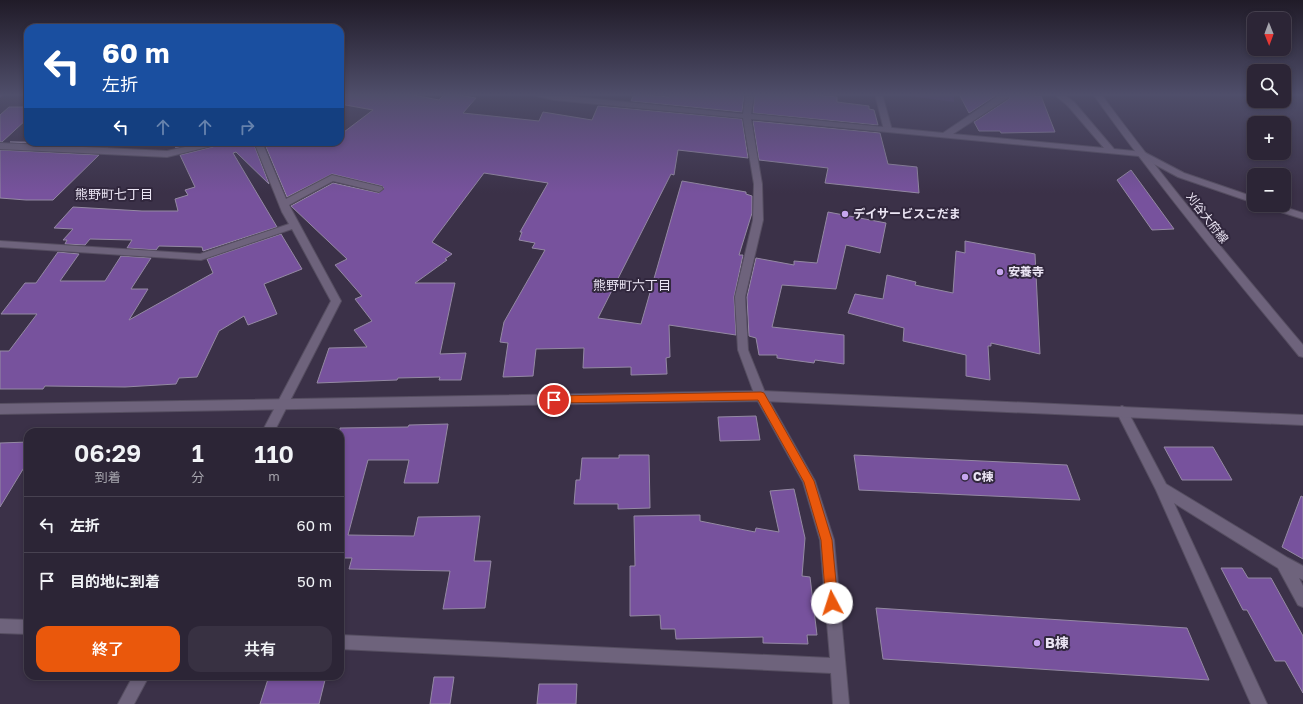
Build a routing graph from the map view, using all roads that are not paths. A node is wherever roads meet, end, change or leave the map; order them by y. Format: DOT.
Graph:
graph roads {
  1 [pos="749,127"];
  2 [pos="856,127"];
  3 [pos="887,127"];
  4 [pos="958,127"];
  5 [pos="1090,127"];
  6 [pos="1121,127"];
  7 [pos="888,130"];
  8 [pos="945,135"];
  9 [pos="0,146"];
  10 [pos="200,146"];
  11 [pos="260,146"];
  12 [pos="1111,151"];
  13 [pos="1141,154"];
  14 [pos="379,189"];
  15 [pos="1247,198"];
  16 [pos="284,204"];
  17 [pos="1290,212"];
  18 [pos="1303,216"];
  19 [pos="294,225"];
  20 [pos="0,244"];
  21 [pos="1303,353"];
  22 [pos="761,396"];
  23 [pos="283,404"];
  24 [pos="0,409"];
  25 [pos="1122,411"];
  26 [pos="1303,420"];
  27 [pos="270,428"];
  28 [pos="1161,488"];
  29 [pos="1283,563"];
  30 [pos="1303,573"];
  31 [pos="1303,600"];
  32 [pos="0,626"];
  33 [pos="24,627"];
  34 [pos="344,642"];
  35 [pos="838,666"];
  36 [pos="138,680"];
  37 [pos="126,704"];
  38 [pos="841,704"];
  39 [pos="1259,704"];
  1 -- 22 [label="street"];
  2 -- 7 [label="street"];
  3 -- 7 [label="lane"];
  4 -- 8 [label="street"];
  5 -- 12 [label="street"];
  6 -- 13 [label="street, 刈谷大府線"];
  7 -- 8 [label="street"];
  8 -- 12 [label="street"];
  9 -- 10 [label="street"];
  11 -- 16 [label="street"];
  12 -- 13 [label="street"];
  13 -- 15 [label="street"];
  13 -- 21 [label="street, 刈谷大府線"];
  14 -- 16 [label="street"];
  16 -- 19 [label="street"];
  17 -- 18 [label="street"];
  19 -- 20 [label="street"];
  19 -- 23 [label="street"];
  22 -- 23 [label="street"];
  22 -- 25 [label="street"];
  22 -- 35 [label="street"];
  23 -- 24 [label="street"];
  23 -- 27 [label="street"];
  25 -- 26 [label="street"];
  25 -- 28 [label="street"];
  28 -- 29 [label="street"];
  28 -- 39 [label="street"];
  29 -- 30 [label="street"];
  29 -- 31 [label="street"];
  32 -- 33 [label="street"];
  34 -- 35 [label="street"];
  35 -- 38 [label="street"];
  36 -- 37 [label="street"];
}
